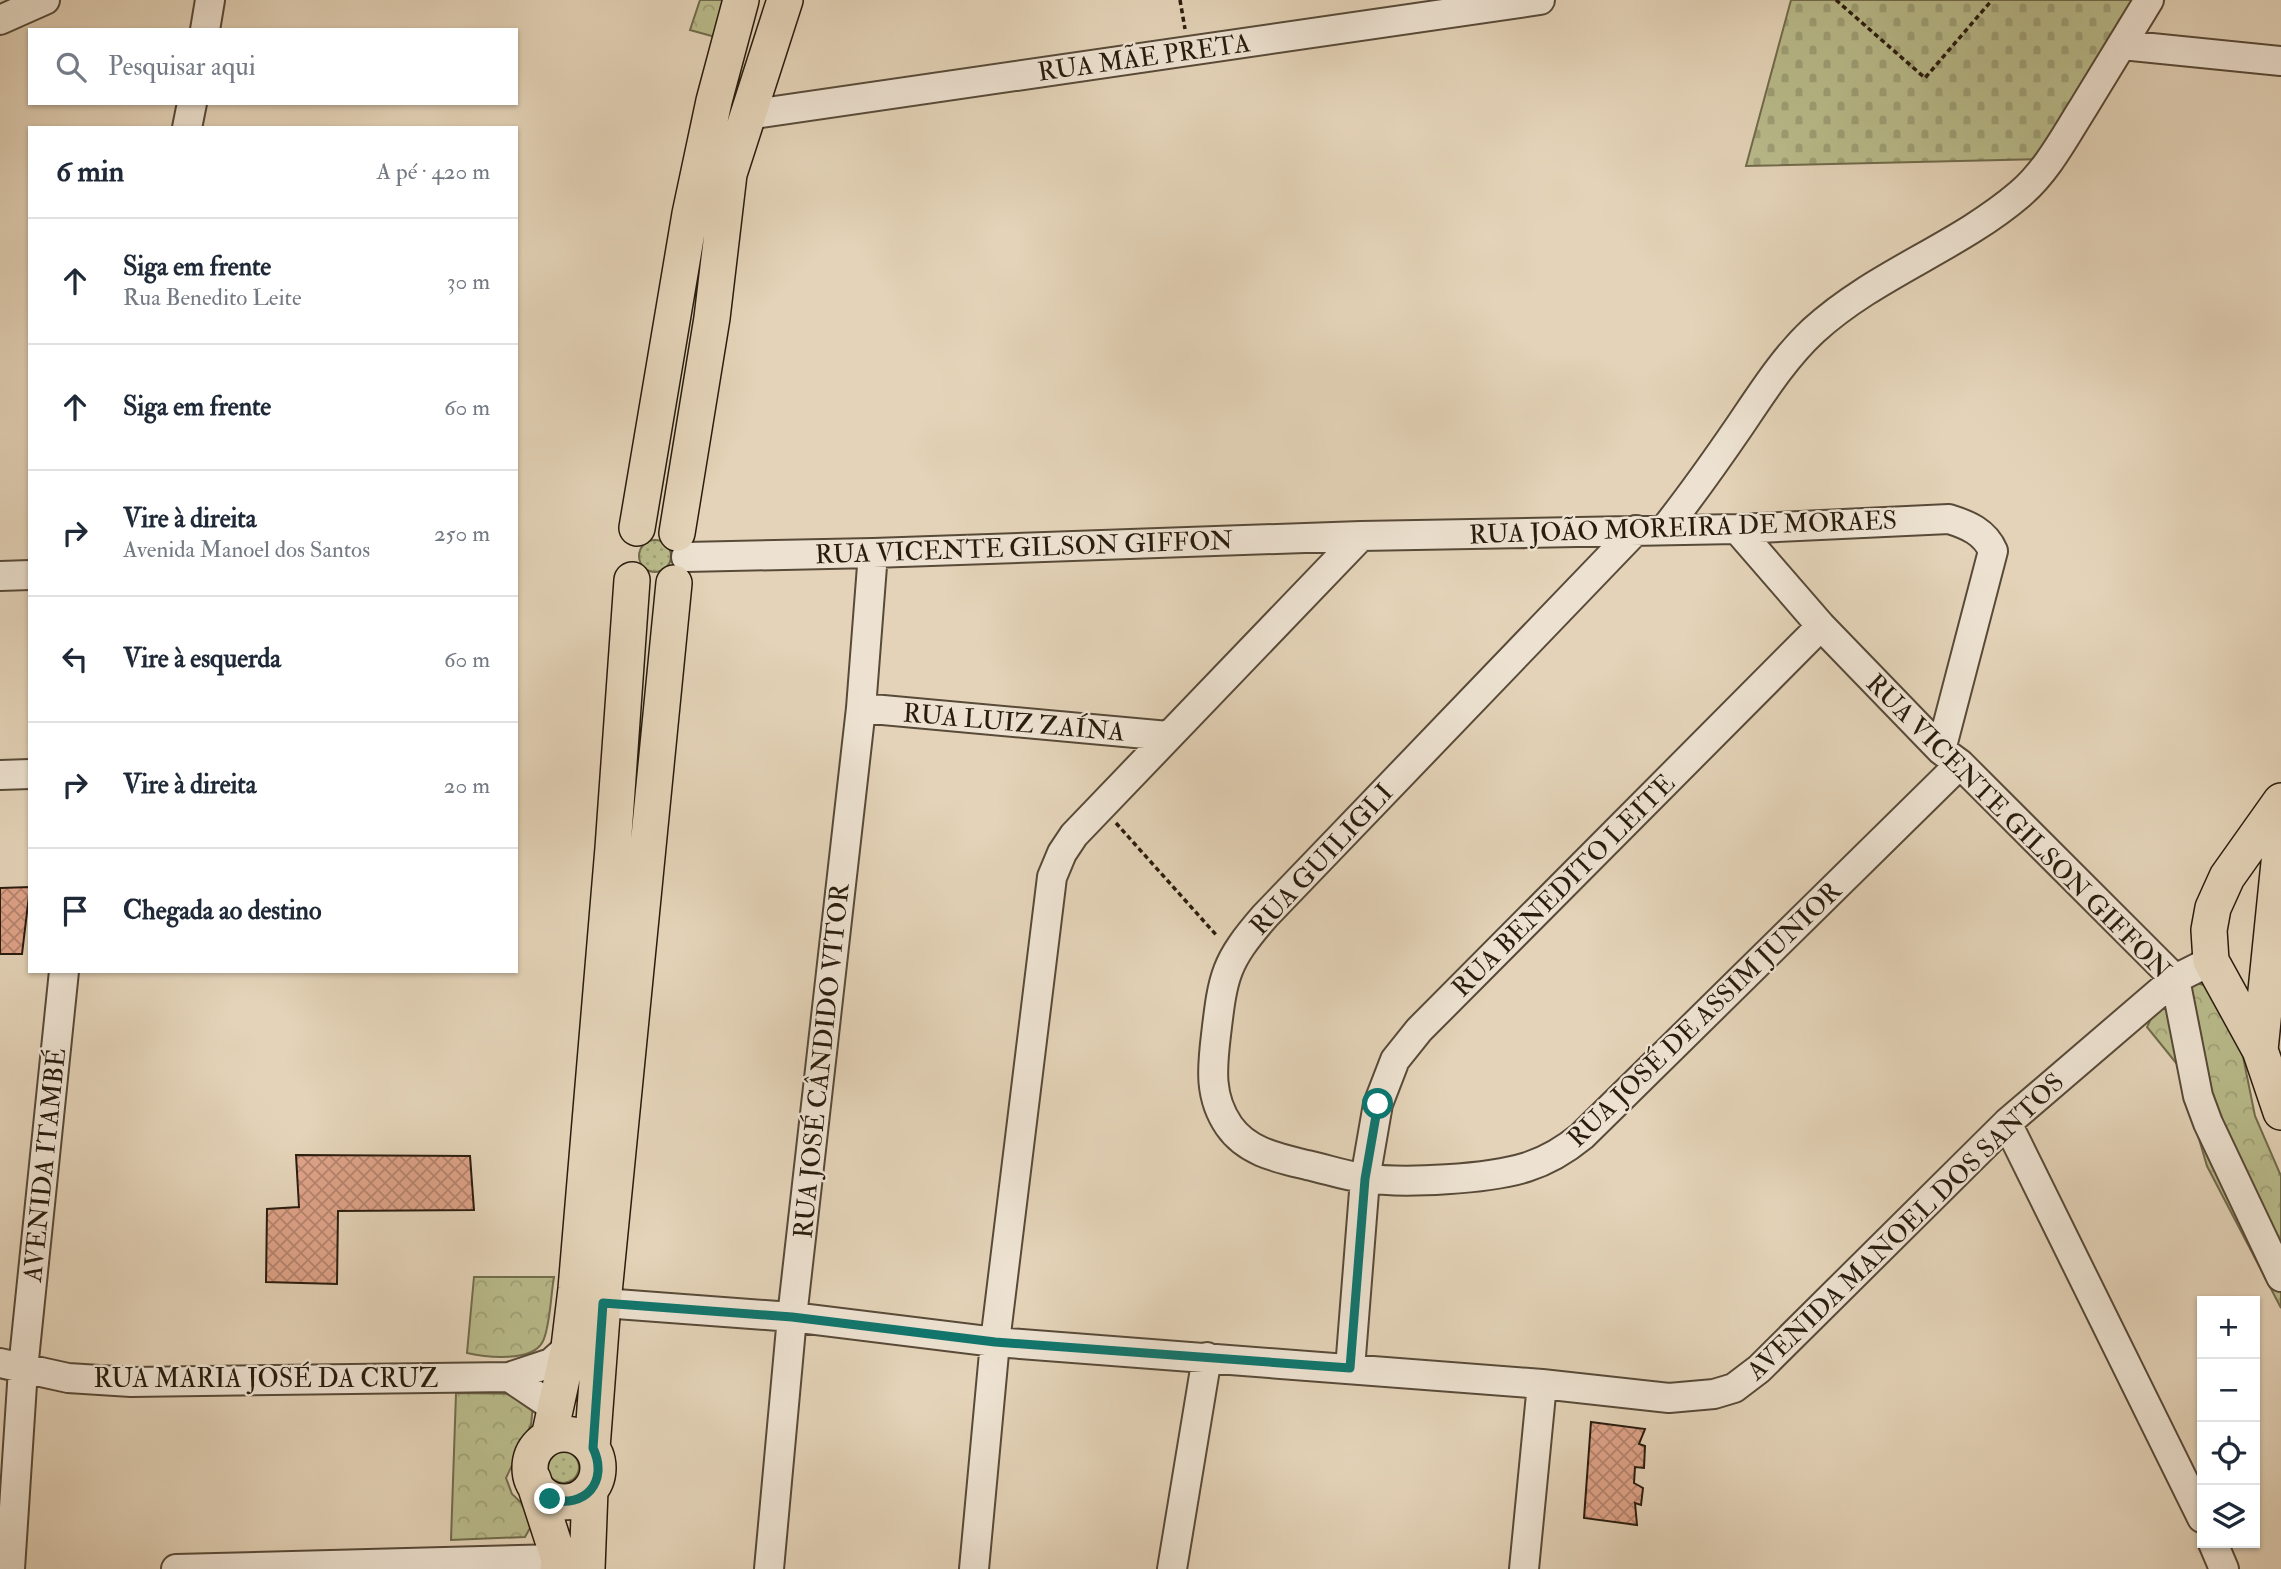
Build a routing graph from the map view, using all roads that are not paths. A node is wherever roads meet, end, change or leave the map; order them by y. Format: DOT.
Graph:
graph roads {
  1 [pos="45,0"];
  2 [pos="210,0"];
  3 [pos="741,0"];
  4 [pos="785,0"];
  5 [pos="2149,0"];
  6 [pos="1530,1"];
  7 [pos="0,20"];
  8 [pos="205,28"];
  9 [pos="2122,45"];
  10 [pos="2281,61"];
  11 [pos="192,105"];
  12 [pos="747,115"];
  13 [pos="187,126"];
  14 [pos="637,528"];
  15 [pos="1737,529"];
  16 [pos="1650,530"];
  17 [pos="1361,536"];
  18 [pos="873,553"];
  19 [pos="679,558"];
  20 [pos="28,575"];
  21 [pos="0,576"];
  22 [pos="632,580"];
  23 [pos="1821,626"];
  24 [pos="861,708"];
  25 [pos="1168,736"];
  26 [pos="1950,757"];
  27 [pos="28,774"];
  28 [pos="0,775"];
  29 [pos="2281,801"];
  30 [pos="2281,843"];
  31 [pos="2227,877"];
  32 [pos="2279,884"];
  33 [pos="2211,961"];
  34 [pos="2269,962"];
  35 [pos="64,973"];
  36 [pos="2175,979"];
  37 [pos="2260,1050"];
  38 [pos="2281,1112"];
  39 [pos="2007,1122"];
  40 [pos="1365,1179"];
  41 [pos="2281,1276"];
  42 [pos="603,1303"];
  43 [pos="792,1317"];
  44 [pos="995,1342"];
  45 [pos="569,1347"];
  46 [pos="1207,1357"];
  47 [pos="12,1366"];
  48 [pos="1350,1368"];
  49 [pos="509,1377"];
  50 [pos="1542,1384"];
  51 [pos="552,1422"];
  52 [pos="593,1448"];
  53 [pos="531,1473"];
  54 [pos="590,1490"];
  55 [pos="2197,1508"];
  56 [pos="2215,1548"];
  57 [pos="568,1566"];
  58 [pos="10,1569"];
  59 [pos="176,1569"];
  60 [pos="769,1569"];
  61 [pos="974,1569"];
  62 [pos="1172,1569"];
  63 [pos="1524,1569"];
  64 [pos="2224,1569"];
  1 -- 7 [label="street"];
  2 -- 8 [label="street"];
  3 -- 14 [label="main road"];
  4 -- 12 [label="main road"];
  5 -- 9 [label="street, RUA GUILIGLI"];
  6 -- 12 [label="street, RUA MÃE PRETA"];
  9 -- 10 [label="street"];
  9 -- 16 [label="street, RUA GUILIGLI"];
  11 -- 13 [label="street"];
  12 -- 19 [label="main road"];
  14 -- 19 [label="main road"];
  14 -- 22 [label="main road"];
  15 -- 16 [label="street, RUA JOÃO MOREIRA DE MORAES"];
  15 -- 23 [label="street, RUA VICENTE GILSON GIFFON"];
  15 -- 26 [label="street, RUA JOÃO MOREIRA DE MORAES"];
  16 -- 17 [label="street, RUA JOÃO MOREIRA DE MORAES"];
  16 -- 40 [label="street, RUA GUILIGLI"];
  17 -- 18 [label="street, RUA VICENTE GILSON GIFFON"];
  17 -- 25 [label="street"];
  18 -- 19 [label="street, RUA VICENTE GILSON GIFFON"];
  18 -- 24 [label="street, RUA JOSÉ CÂNDIDO VITOR"];
  19 -- 22 [label="main road"];
  19 -- 42 [label="main road"];
  20 -- 21 [label="street"];
  22 -- 45 [label="main road"];
  23 -- 26 [label="street, RUA VICENTE GILSON GIFFON"];
  23 -- 40 [label="street, RUA BENEDITO LEITE"];
  24 -- 25 [label="street, RUA LUIZ ZAÍNA"];
  24 -- 43 [label="street, RUA JOSÉ CÂNDIDO VITOR"];
  25 -- 44 [label="street"];
  26 -- 36 [label="street, RUA VICENTE GILSON GIFFON"];
  26 -- 40 [label="street, RUA JOSÉ DE ASSIM JUNIOR"];
  27 -- 28 [label="street"];
  29 -- 31 [label="main road"];
  30 -- 32 [label="main road"];
  31 -- 32 [label="main road"];
  31 -- 33 [label="main road"];
  32 -- 34 [label="main road"];
  33 -- 34 [label="main road"];
  33 -- 36 [label="street, AVENIDA MANOEL DOS SANTOS"];
  33 -- 37 [label="main road"];
  34 -- 37 [label="main road"];
  35 -- 47 [label="street, AVENIDA ITAMBÉ"];
  36 -- 39 [label="street, AVENIDA MANOEL DOS SANTOS"];
  36 -- 41 [label="street, RUA VICENTE GILSON GIFFON"];
  37 -- 38 [label="main road"];
  39 -- 50 [label="street, AVENIDA MANOEL DOS SANTOS"];
  39 -- 55 [label="street"];
  40 -- 48 [label="street, RUA BENEDITO LEITE"];
  42 -- 43 [label="street, AVENIDA MANOEL DOS SANTOS"];
  42 -- 52 [label="main road"];
  43 -- 44 [label="street, AVENIDA MANOEL DOS SANTOS"];
  43 -- 60 [label="street, RUA JOSÉ CÂNDIDO VITOR"];
  44 -- 46 [label="street, AVENIDA MANOEL DOS SANTOS"];
  44 -- 61 [label="street"];
  45 -- 49 [label="street, RUA MARIA JOSÉ DA CRUZ"];
  45 -- 51 [label="main road"];
  46 -- 48 [label="street, AVENIDA MANOEL DOS SANTOS"];
  46 -- 62 [label="street"];
  47 -- 49 [label="street, RUA MARIA JOSÉ DA CRUZ"];
  47 -- 58 [label="street, AVENIDA ITAMBÉ"];
  48 -- 50 [label="street, AVENIDA MANOEL DOS SANTOS"];
  49 -- 51 [label="street"];
  50 -- 63 [label="street"];
  51 -- 52 [label="main road"];
  51 -- 53 [label="main road"];
  52 -- 54 [label="main road"];
  53 -- 54 [label="main road"];
  53 -- 57 [label="main road"];
  54 -- 57 [label="main road"];
  56 -- 64 [label="street"];
  57 -- 59 [label="street"];
}
